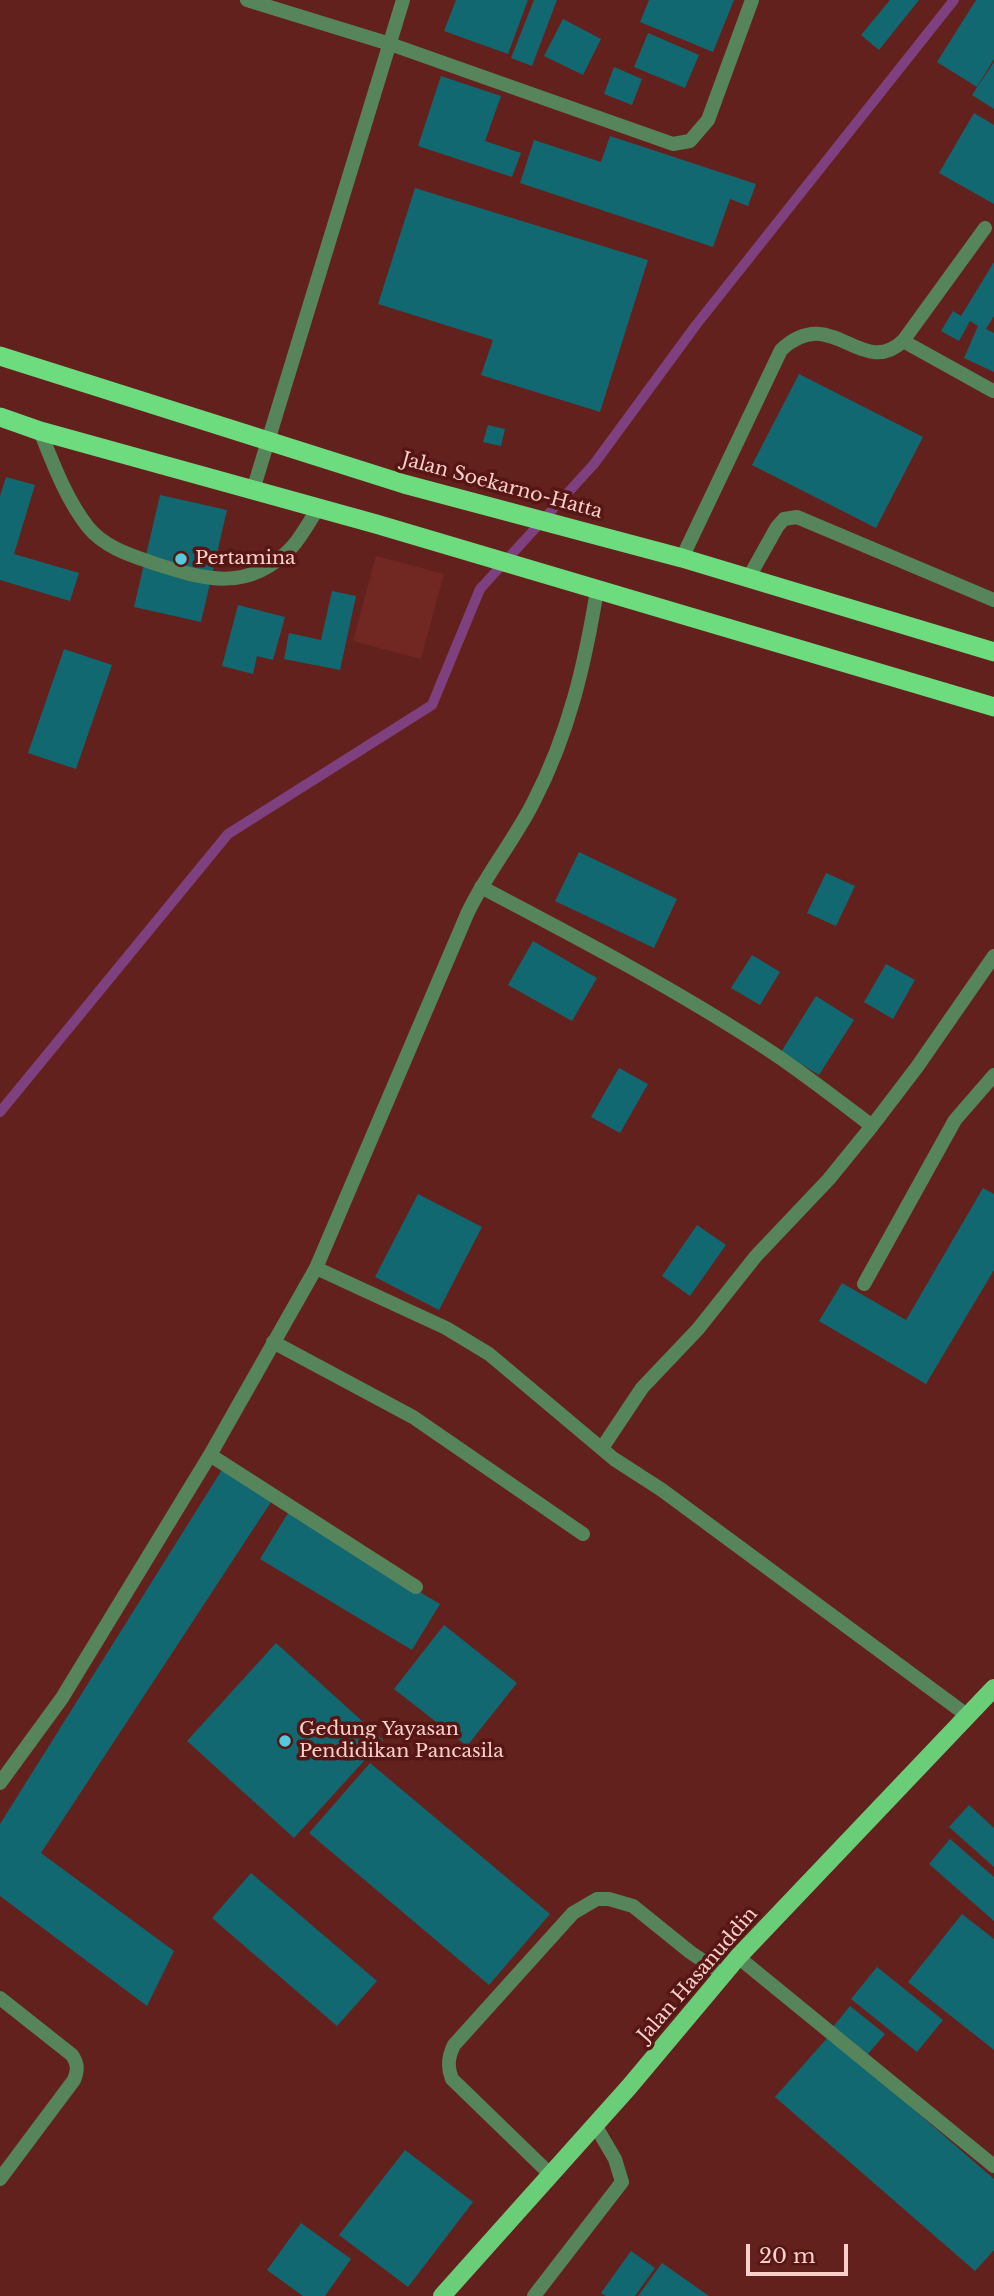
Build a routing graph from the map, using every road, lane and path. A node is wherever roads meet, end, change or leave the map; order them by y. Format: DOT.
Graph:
graph roads {
  1 [pos="247,0"];
  2 [pos="403,0"];
  3 [pos="752,0"];
  4 [pos="390,44"];
  5 [pos="985,228"];
  6 [pos="903,341"];
  7 [pos="0,356"];
  8 [pos="993,391"];
  9 [pos="0,417"];
  10 [pos="40,431"];
  11 [pos="269,442"];
  12 [pos="253,490"];
  13 [pos="319,507"];
  14 [pos="682,558"];
  15 [pos="749,577"];
  16 [pos="597,590"];
  17 [pos="994,600"];
  18 [pos="994,652"];
  19 [pos="994,707"];
  20 [pos="481,887"];
  21 [pos="994,956"];
  22 [pos="994,1075"];
  23 [pos="872,1126"];
  24 [pos="316,1268"];
  25 [pos="864,1284"];
  26 [pos="273,1342"];
  27 [pos="602,1448"];
  28 [pos="210,1455"];
  29 [pos="583,1534"];
  30 [pos="416,1587"];
  31 [pos="994,1688"];
  32 [pos="968,1716"];
  33 [pos="0,1783"];
  34 [pos="738,1957"];
  35 [pos="724,1975"];
  36 [pos="0,1998"];
  37 [pos="595,2125"];
  38 [pos="994,2166"];
  39 [pos="550,2174"];
  40 [pos="0,2179"];
  41 [pos="442,2296"];
  42 [pos="534,2296"];
  1 -- 4 [label="street"];
  2 -- 4 [label="street"];
  3 -- 4 [label="street"];
  4 -- 11 [label="street"];
  5 -- 6 [label="street"];
  6 -- 8 [label="street"];
  6 -- 14 [label="street"];
  7 -- 11 [label="highway, Jalan Soekarno-Hatta"];
  9 -- 10 [label="highway"];
  10 -- 12 [label="highway"];
  10 -- 13 [label="street"];
  11 -- 12 [label="street"];
  11 -- 14 [label="highway, Jalan Soekarno-Hatta"];
  12 -- 13 [label="highway"];
  13 -- 16 [label="highway"];
  14 -- 15 [label="highway, Jalan Soekarno-Hatta"];
  15 -- 17 [label="street"];
  15 -- 18 [label="highway, Jalan Soekarno-Hatta"];
  16 -- 19 [label="highway"];
  16 -- 20 [label="street"];
  20 -- 23 [label="street"];
  20 -- 24 [label="street"];
  21 -- 23 [label="street"];
  22 -- 25 [label="street"];
  23 -- 27 [label="street"];
  24 -- 26 [label="street"];
  24 -- 27 [label="street"];
  26 -- 28 [label="street"];
  26 -- 29 [label="street"];
  27 -- 32 [label="street"];
  28 -- 30 [label="street"];
  28 -- 33 [label="street"];
  31 -- 32 [label="main road, Jalan Hasanuddin"];
  32 -- 34 [label="main road, Jalan Hasanuddin"];
  34 -- 35 [label="main road, Jalan Hasanuddin"];
  34 -- 38 [label="street"];
  35 -- 37 [label="main road, Jalan Hasanuddin"];
  35 -- 39 [label="street"];
  36 -- 40 [label="street"];
  37 -- 39 [label="main road, Jalan Hasanuddin"];
  37 -- 42 [label="street"];
  39 -- 41 [label="main road, Jalan Hasanuddin"];
}
